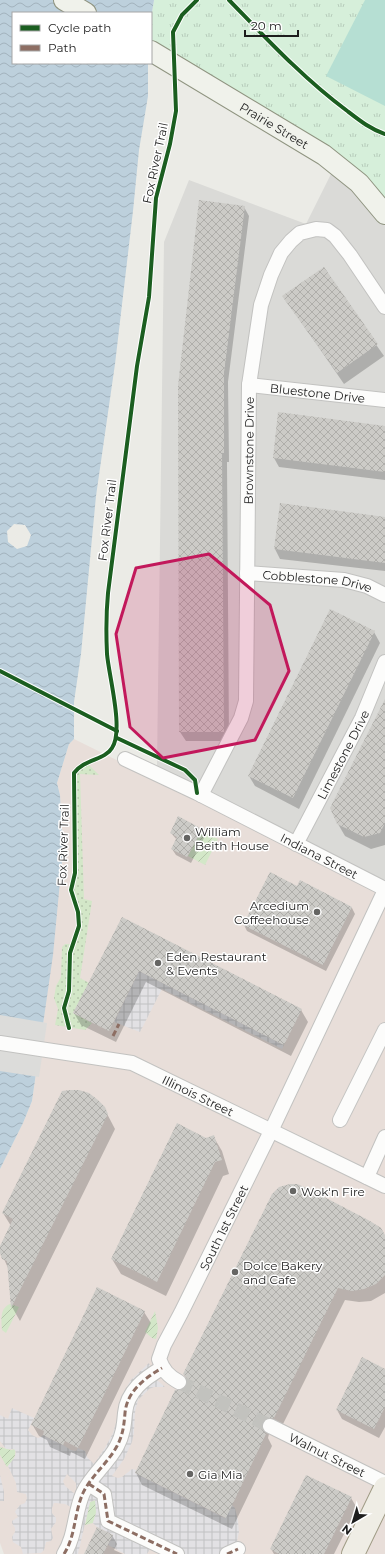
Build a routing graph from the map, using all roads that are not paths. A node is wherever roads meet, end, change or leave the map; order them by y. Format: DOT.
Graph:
graph roads {
  1 [pos="64,0"];
  2 [pos="84,12"];
  3 [pos="152,52"];
  4 [pos="385,214"];
  5 [pos="385,307"];
  6 [pos="249,384"];
  7 [pos="385,400"];
  8 [pos="247,573"];
  9 [pos="385,595"];
  10 [pos="385,662"];
  11 [pos="125,759"];
  12 [pos="201,795"];
  13 [pos="296,844"];
  14 [pos="385,889"];
  15 [pos="385,1030"];
  16 [pos="0,1043"];
  17 [pos="340,1120"];
  18 [pos="271,1131"];
  19 [pos="385,1137"];
  20 [pos="367,1177"];
  21 [pos="385,1186"];
  22 [pos="162,1368"];
  23 [pos="179,1382"];
  24 [pos="270,1426"];
  25 [pos="385,1483"];
  26 [pos="89,1484"];
  27 [pos="385,1488"];
  28 [pos="64,1554"];
  29 [pos="177,1554"];
  30 [pos="352,1554"];
  1 -- 2 [label="street"];
  3 -- 4 [label="street, Prairie Street"];
  5 -- 6 [label="street, Brownstone Drive"];
  6 -- 7 [label="street, Bluestone Drive"];
  6 -- 8 [label="street, Brownstone Drive"];
  8 -- 9 [label="street, Cobblestone Drive"];
  8 -- 12 [label="street, Brownstone Drive"];
  10 -- 13 [label="street, Limestone Drive"];
  11 -- 12 [label="street, Indiana Street"];
  12 -- 13 [label="street, Indiana Street"];
  13 -- 14 [label="street, Indiana Street"];
  14 -- 18 [label="street, South 1st Street"];
  15 -- 17 [label="street"];
  16 -- 18 [label="street, Illinois Street"];
  18 -- 20 [label="street, Illinois Street"];
  18 -- 22 [label="street, South 1st Street"];
  19 -- 20 [label="street"];
  20 -- 21 [label="street, Illinois Street"];
  22 -- 23 [label="street"];
  22 -- 26 [label="street"];
  24 -- 25 [label="street, Walnut Street"];
  26 -- 28 [label="street"];
  26 -- 29 [label="street"];
  27 -- 30 [label="main road"];
}
